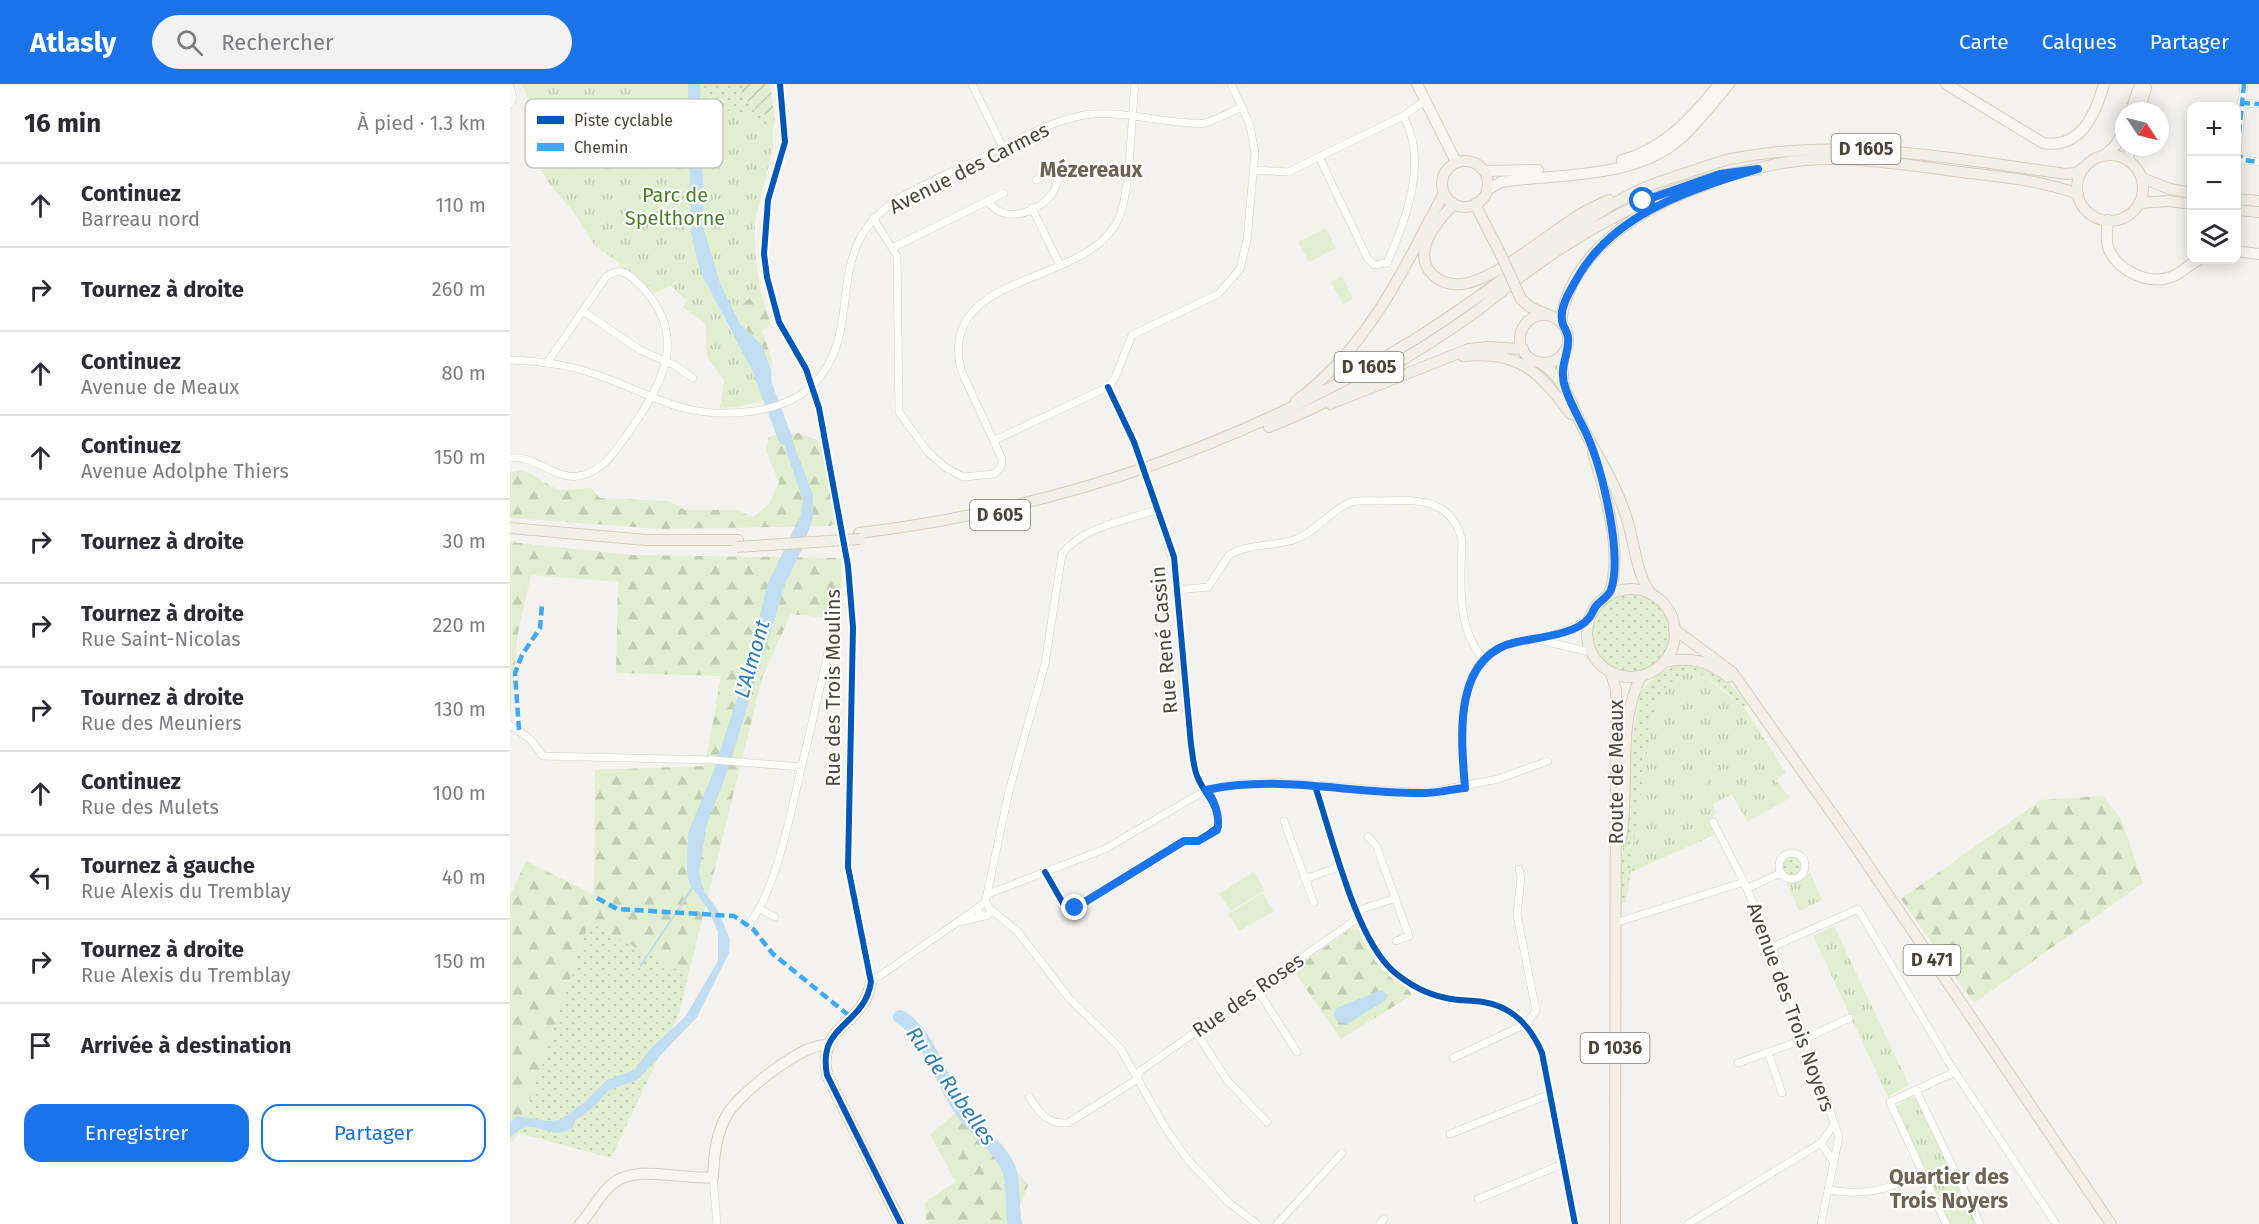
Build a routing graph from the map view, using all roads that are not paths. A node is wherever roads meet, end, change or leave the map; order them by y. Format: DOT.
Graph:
graph roads {
  1 [pos="780,84"];
  2 [pos="972,84"];
  3 [pos="1135,84"];
  4 [pos="1231,84"];
  5 [pos="1417,84"];
  6 [pos="1719,84"];
  7 [pos="1729,84"];
  8 [pos="1946,84"];
  9 [pos="2104,84"];
  10 [pos="2140,84"];
  11 [pos="2147,84"];
  12 [pos="2244,84"];
  13 [pos="510,87"];
  14 [pos="1426,102"];
  15 [pos="2134,102"];
  16 [pos="2142,102"];
  17 [pos="2241,103"];
  18 [pos="510,104"];
  19 [pos="2259,104"];
  20 [pos="1242,107"];
  21 [pos="1403,116"];
  22 [pos="1132,117"];
  23 [pos="2115,146"];
  24 [pos="1003,148"];
  25 [pos="2105,155"];
  26 [pos="2129,156"];
  27 [pos="2238,156"];
  28 [pos="1319,157"];
  29 [pos="2128,160"];
  30 [pos="1456,162"];
  31 [pos="2259,162"];
  32 [pos="2085,167"];
  33 [pos="1758,169"];
  34 [pos="1253,170"];
  35 [pos="1484,171"];
  36 [pos="2142,178"];
  37 [pos="1036,180"];
  38 [pos="1487,190"];
  39 [pos="2187,192"];
  40 [pos="1004,193"];
  41 [pos="1444,193"];
  42 [pos="1633,193"];
  43 [pos="2078,194"];
  44 [pos="2241,199"];
  45 [pos="988,201"];
  46 [pos="2259,201"];
  47 [pos="2139,203"];
  48 [pos="2187,203"];
  49 [pos="1454,204"];
  50 [pos="1475,204"];
  51 [pos="1032,208"];
  52 [pos="2241,210"];
  53 [pos="2259,212"];
  54 [pos="873,218"];
  55 [pos="2108,220"];
  56 [pos="894,247"];
  57 [pos="2241,252"];
  58 [pos="2259,254"];
  59 [pos="2193,264"];
  60 [pos="1060,265"];
  61 [pos="1521,299"];
  62 [pos="583,311"];
  63 [pos="1548,315"];
  64 [pos="1562,322"];
  65 [pos="1523,328"];
  66 [pos="1523,349"];
  67 [pos="1565,351"];
  68 [pos="1447,358"];
  69 [pos="510,360"];
  70 [pos="665,362"];
  71 [pos="1539,362"];
  72 [pos="547,363"];
  73 [pos="693,378"];
  74 [pos="813,385"];
  75 [pos="1108,387"];
  76 [pos="1565,388"];
  77 [pos="652,398"];
  78 [pos="1298,414"];
  79 [pos="1580,423"];
  80 [pos="1256,426"];
  81 [pos="1587,436"];
  82 [pos="995,440"];
  83 [pos="510,458"];
  84 [pos="1158,509"];
  85 [pos="510,528"];
  86 [pos="510,533"];
  87 [pos="859,536"];
  88 [pos="737,544"];
  89 [pos="1177,590"];
  90 [pos="1651,595"];
  91 [pos="1608,596"];
  92 [pos="851,598"];
  93 [pos="1589,619"];
  94 [pos="1674,629"];
  95 [pos="1536,640"];
  96 [pos="1591,652"];
  97 [pos="1484,659"];
  98 [pos="1664,662"];
  99 [pos="1611,673"];
  100 [pos="1641,676"];
  101 [pos="1751,698"];
  102 [pos="510,725"];
  103 [pos="1548,761"];
  104 [pos="801,767"];
  105 [pos="1315,786"];
  106 [pos="1465,788"];
  107 [pos="1206,790"];
  108 [pos="1284,821"];
  109 [pos="1713,822"];
  110 [pos="1368,837"];
  111 [pos="1341,866"];
  112 [pos="1519,869"];
  113 [pos="1616,871"];
  114 [pos="1045,872"];
  115 [pos="1780,873"];
  116 [pos="1305,879"];
  117 [pos="1746,885"];
  118 [pos="988,894"];
  119 [pos="1396,898"];
  120 [pos="1314,903"];
  121 [pos="984,906"];
  122 [pos="759,909"];
  123 [pos="985,916"];
  124 [pos="1359,916"];
  125 [pos="775,917"];
  126 [pos="957,922"];
  127 [pos="1005,922"];
  128 [pos="1615,923"];
  129 [pos="748,925"];
  130 [pos="1396,940"];
  131 [pos="1772,947"];
  132 [pos="871,982"];
  133 [pos="1257,989"];
  134 [pos="1848,1018"];
  135 [pos="1526,1024"];
  136 [pos="1196,1032"];
  137 [pos="1805,1039"];
  138 [pos="827,1045"];
  139 [pos="1297,1052"];
  140 [pos="1767,1052"];
  141 [pos="1453,1058"];
  142 [pos="1738,1063"];
  143 [pos="1955,1072"];
  144 [pos="1138,1075"];
  145 [pos="1916,1090"];
  146 [pos="1782,1093"];
  147 [pos="1550,1094"];
  148 [pos="1029,1097"];
  149 [pos="1267,1122"];
  150 [pos="1833,1126"];
  151 [pos="1450,1134"];
  152 [pos="1821,1143"];
  153 [pos="1342,1153"];
  154 [pos="1833,1161"];
  155 [pos="1565,1163"];
  156 [pos="1922,1173"];
  157 [pos="713,1177"];
  158 [pos="1828,1190"];
  159 [pos="1478,1199"];
  160 [pos="580,1224"];
  161 [pos="717,1224"];
  162 [pos="902,1224"];
  163 [pos="1257,1224"];
  164 [pos="1277,1224"];
  165 [pos="1575,1224"];
  166 [pos="1615,1224"];
  167 [pos="1688,1224"];
  168 [pos="1821,1224"];
  169 [pos="1946,1224"];
  170 [pos="1980,1224"];
  171 [pos="2056,1224"];
  172 [pos="2111,1224"];
  1 -- 74 [label="street, Rue des Trois Moulins"];
  2 -- 24 [label="street"];
  3 -- 22 [label="street"];
  4 -- 20 [label="street"];
  5 -- 14 [label="street"];
  6 -- 35 [label="street"];
  7 -- 38 [label="street"];
  8 -- 9 [label="street"];
  10 -- 15 [label="street"];
  11 -- 16 [label="street"];
  12 -- 17 [label="street"];
  13 -- 18 [label="street"];
  14 -- 21 [label="street"];
  14 -- 30 [label="street"];
  17 -- 19 [label="street"];
  20 -- 22 [label="street, Avenue des Carmes"];
  20 -- 34 [label="street"];
  21 -- 28 [label="street"];
  21 -- 28 [label="street"];
  22 -- 24 [label="street, Avenue des Carmes"];
  22 -- 60 [label="street"];
  23 -- 25 [label="street"];
  24 -- 54 [label="street, Avenue des Carmes"];
  25 -- 29 [label="main road"];
  25 -- 32 [label="main road"];
  26 -- 29 [label="street"];
  27 -- 31 [label="street"];
  28 -- 34 [label="street"];
  29 -- 36 [label="main road"];
  30 -- 35 [label="main road"];
  30 -- 41 [label="main road"];
  32 -- 42 [label="main road, D 1605"];
  32 -- 43 [label="main road"];
  33 -- 43 [label="main road, D 1605"];
  33 -- 64 [label="main road"];
  33 -- 78 [label="main road, D 1605"];
  34 -- 75 [label="street"];
  35 -- 38 [label="main road"];
  36 -- 39 [label="main road"];
  36 -- 47 [label="main road"];
  37 -- 51 [label="street"];
  38 -- 50 [label="main road"];
  40 -- 45 [label="street"];
  41 -- 49 [label="main road"];
  41 -- 80 [label="main road"];
  42 -- 49 [label="main road"];
  42 -- 80 [label="main road, D 1605"];
  43 -- 55 [label="main road"];
  44 -- 46 [label="main road"];
  45 -- 51 [label="street"];
  45 -- 56 [label="street"];
  47 -- 48 [label="main road"];
  47 -- 55 [label="main road"];
  49 -- 50 [label="main road"];
  50 -- 61 [label="main road, bridge"];
  51 -- 60 [label="street"];
  52 -- 53 [label="main road"];
  54 -- 56 [label="street"];
  54 -- 74 [label="street, Avenue des Carmes"];
  55 -- 59 [label="street"];
  56 -- 82 [label="street"];
  57 -- 58 [label="street"];
  60 -- 82 [label="street"];
  61 -- 63 [label="main road"];
  61 -- 65 [label="main road"];
  62 -- 70 [label="street"];
  62 -- 70 [label="street"];
  62 -- 72 [label="street"];
  63 -- 64 [label="main road"];
  63 -- 65 [label="main road"];
  64 -- 67 [label="main road"];
  65 -- 66 [label="main road"];
  66 -- 68 [label="main road"];
  66 -- 71 [label="main road"];
  67 -- 71 [label="main road"];
  67 -- 76 [label="main road"];
  68 -- 78 [label="main road"];
  68 -- 79 [label="main road"];
  69 -- 72 [label="street"];
  70 -- 73 [label="street"];
  70 -- 77 [label="street"];
  71 -- 76 [label="main road"];
  72 -- 77 [label="street"];
  74 -- 77 [label="street"];
  74 -- 92 [label="street, Rue des Trois Moulins"];
  75 -- 82 [label="street"];
  75 -- 84 [label="street, Rue René Cassin, bridge"];
  76 -- 79 [label="main road"];
  77 -- 83 [label="street"];
  78 -- 87 [label="main road, D 605"];
  79 -- 81 [label="main road"];
  80 -- 87 [label="main road, D 605"];
  81 -- 90 [label="main road"];
  81 -- 91 [label="main road"];
  84 -- 89 [label="street, Rue René Cassin"];
  84 -- 118 [label="street"];
  85 -- 88 [label="main road, D 605"];
  86 -- 88 [label="main road, D 605"];
  87 -- 88 [label="main road, D 605, bridge"];
  89 -- 97 [label="street"];
  89 -- 107 [label="street, Rue René Cassin"];
  90 -- 91 [label="main road"];
  90 -- 94 [label="main road"];
  91 -- 93 [label="main road"];
  92 -- 104 [label="street"];
  92 -- 132 [label="street, Rue des Trois Moulins"];
  93 -- 95 [label="street"];
  93 -- 96 [label="main road"];
  94 -- 98 [label="main road"];
  94 -- 101 [label="main road, D 471"];
  95 -- 96 [label="street"];
  95 -- 97 [label="street"];
  96 -- 99 [label="main road"];
  97 -- 106 [label="street"];
  98 -- 100 [label="main road"];
  98 -- 101 [label="main road, D 471"];
  99 -- 100 [label="main road"];
  99 -- 113 [label="main road, Route de Meaux / D 1036"];
  100 -- 113 [label="main road, Route de Meaux / D 1036"];
  101 -- 172 [label="main road, D 471"];
  102 -- 104 [label="street"];
  103 -- 106 [label="street"];
  104 -- 122 [label="street"];
  105 -- 106 [label="street"];
  105 -- 107 [label="street"];
  105 -- 111 [label="street"];
  107 -- 114 [label="street"];
  107 -- 114 [label="street, Rue René Cassin"];
  108 -- 116 [label="street"];
  109 -- 117 [label="street"];
  110 -- 119 [label="street"];
  111 -- 116 [label="street"];
  111 -- 124 [label="street"];
  112 -- 135 [label="street"];
  113 -- 128 [label="main road, Route de Meaux / D 1036"];
  114 -- 118 [label="street"];
  115 -- 117 [label="street"];
  116 -- 120 [label="street"];
  117 -- 128 [label="street, Avenue des Trois Noyers"];
  117 -- 131 [label="street, Avenue des Trois Noyers"];
  118 -- 121 [label="street"];
  119 -- 124 [label="street, Rue des Roses"];
  119 -- 130 [label="street"];
  121 -- 123 [label="street"];
  121 -- 126 [label="street"];
  121 -- 127 [label="street"];
  122 -- 125 [label="street"];
  122 -- 129 [label="street"];
  123 -- 126 [label="street"];
  123 -- 127 [label="street"];
  124 -- 133 [label="street, Rue des Roses"];
  124 -- 135 [label="street"];
  126 -- 132 [label="street"];
  127 -- 144 [label="street"];
  128 -- 166 [label="main road, Route de Meaux / D 1036"];
  131 -- 137 [label="street, Avenue des Trois Noyers"];
  131 -- 143 [label="street"];
  132 -- 138 [label="street"];
  133 -- 136 [label="street, Rue des Roses"];
  133 -- 139 [label="street"];
  134 -- 137 [label="street"];
  135 -- 141 [label="street"];
  135 -- 147 [label="street"];
  136 -- 144 [label="street, Rue des Roses"];
  136 -- 149 [label="street"];
  137 -- 140 [label="street"];
  137 -- 150 [label="street, Avenue des Trois Noyers"];
  138 -- 157 [label="street"];
  138 -- 162 [label="street"];
  140 -- 142 [label="street"];
  140 -- 146 [label="street"];
  143 -- 145 [label="street"];
  143 -- 171 [label="street"];
  144 -- 148 [label="street, Rue des Roses"];
  144 -- 163 [label="street"];
  145 -- 156 [label="street"];
  145 -- 170 [label="street"];
  147 -- 151 [label="street"];
  147 -- 155 [label="street"];
  150 -- 152 [label="street, Avenue des Trois Noyers"];
  150 -- 154 [label="street"];
  152 -- 154 [label="street"];
  152 -- 167 [label="street, Avenue des Trois Noyers"];
  153 -- 164 [label="street"];
  154 -- 158 [label="street"];
  155 -- 159 [label="street"];
  155 -- 165 [label="street"];
  156 -- 158 [label="street"];
  156 -- 169 [label="street"];
  157 -- 160 [label="street"];
  157 -- 161 [label="street"];
  158 -- 168 [label="street"];
}
